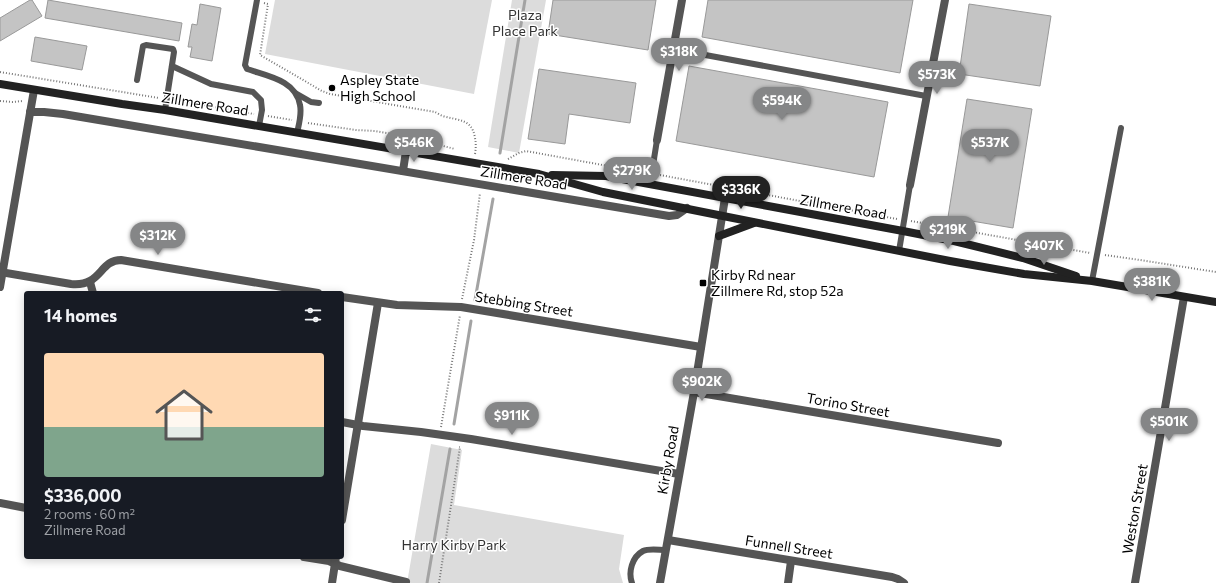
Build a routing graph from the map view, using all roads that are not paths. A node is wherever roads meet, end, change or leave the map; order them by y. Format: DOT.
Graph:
graph roads {
  1 [pos="257,0"];
  2 [pos="682,0"];
  3 [pos="944,0"];
  4 [pos="673,49"];
  5 [pos="172,66"];
  6 [pos="137,80"];
  7 [pos="0,84"];
  8 [pos="34,90"];
  9 [pos="296,94"];
  10 [pos="926,96"];
  11 [pos="319,103"];
  12 [pos="166,110"];
  13 [pos="30,112"];
  14 [pos="259,126"];
  15 [pos="1121,128"];
  16 [pos="297,133"];
  17 [pos="656,140"];
  18 [pos="406,151"];
  19 [pos="403,171"];
  20 [pos="539,174"];
  21 [pos="650,184"];
  22 [pos="910,186"];
  23 [pos="725,198"];
  24 [pos="687,208"];
  25 [pos="723,216"];
  26 [pos="755,222"];
  27 [pos="903,231"];
  28 [pos="719,236"];
  29 [pos="899,251"];
  30 [pos="1,272"];
  31 [pos="1092,281"];
  32 [pos="90,282"];
  33 [pos="0,287"];
  34 [pos="92,291"];
  35 [pos="306,291"];
  36 [pos="344,297"];
  37 [pos="1184,297"];
  38 [pos="1216,302"];
  39 [pos="378,303"];
  40 [pos="701,347"];
  41 [pos="694,392"];
  42 [pos="344,422"];
  43 [pos="358,425"];
  44 [pos="998,443"];
  45 [pos="679,474"];
  46 [pos="0,503"];
  47 [pos="24,508"];
  48 [pos="344,508"];
  49 [pos="668,540"];
  50 [pos="666,550"];
  51 [pos="314,559"];
  52 [pos="335,560"];
  53 [pos="791,561"];
  54 [pos="406,582"];
  55 [pos="332,583"];
  56 [pos="632,583"];
  57 [pos="660,583"];
  58 [pos="788,583"];
  59 [pos="904,583"];
  60 [pos="1135,583"];
  1 -- 9 [label="lane"];
  2 -- 4 [label="street"];
  3 -- 10 [label="street"];
  4 -- 10 [label="lane"];
  4 -- 17 [label="street"];
  5 -- 6 [label="lane"];
  5 -- 12 [label="lane"];
  5 -- 14 [label="lane"];
  7 -- 8 [label="main road, Zillmere Road"];
  8 -- 12 [label="main road, Zillmere Road"];
  8 -- 13 [label="street"];
  9 -- 11 [label="lane"];
  9 -- 16 [label="lane"];
  10 -- 22 [label="street"];
  12 -- 14 [label="main road, Zillmere Road"];
  13 -- 19 [label="street, Zillmere Road"];
  13 -- 30 [label="street"];
  14 -- 16 [label="main road, Zillmere Road"];
  15 -- 31 [label="lane"];
  16 -- 18 [label="main road, Zillmere Road"];
  17 -- 21 [label="lane"];
  18 -- 19 [label="street"];
  18 -- 20 [label="main road, Zillmere Road"];
  19 -- 24 [label="street, Zillmere Road"];
  20 -- 21 [label="main road, Zillmere Road"];
  20 -- 24 [label="main road, Zillmere Road"];
  21 -- 23 [label="main road, Zillmere Road"];
  22 -- 27 [label="lane"];
  23 -- 25 [label="street, Kirby Road"];
  23 -- 27 [label="main road, Zillmere Road"];
  24 -- 25 [label="main road, Zillmere Road"];
  25 -- 26 [label="main road, Zillmere Road"];
  25 -- 28 [label="street, Kirby Road"];
  26 -- 28 [label="main road"];
  26 -- 29 [label="main road, Zillmere Road"];
  27 -- 29 [label="lane"];
  27 -- 31 [label="main road, Zillmere Road"];
  28 -- 40 [label="street, Kirby Road"];
  29 -- 31 [label="main road, Zillmere Road"];
  30 -- 32 [label="street"];
  30 -- 33 [label="street"];
  31 -- 37 [label="main road, Zillmere Road"];
  32 -- 34 [label="street"];
  32 -- 35 [label="street"];
  36 -- 39 [label="street, Stebbing Street"];
  37 -- 38 [label="main road, Zillmere Road"];
  37 -- 60 [label="street, Weston Street"];
  39 -- 40 [label="street, Stebbing Street"];
  39 -- 43 [label="street"];
  40 -- 41 [label="street, Kirby Road"];
  41 -- 44 [label="street, Torino Street"];
  41 -- 45 [label="street, Kirby Road"];
  42 -- 43 [label="street"];
  43 -- 45 [label="street"];
  43 -- 48 [label="street"];
  45 -- 49 [label="street, Kirby Road"];
  46 -- 47 [label="street"];
  49 -- 50 [label="street, Kirby Road"];
  49 -- 53 [label="street, Funnell Street"];
  50 -- 56 [label="lane"];
  50 -- 57 [label="street, Kirby Road"];
  51 -- 52 [label="street"];
  52 -- 54 [label="street"];
  52 -- 55 [label="street"];
  53 -- 58 [label="street"];
  53 -- 59 [label="street, Funnell Street"];
}
